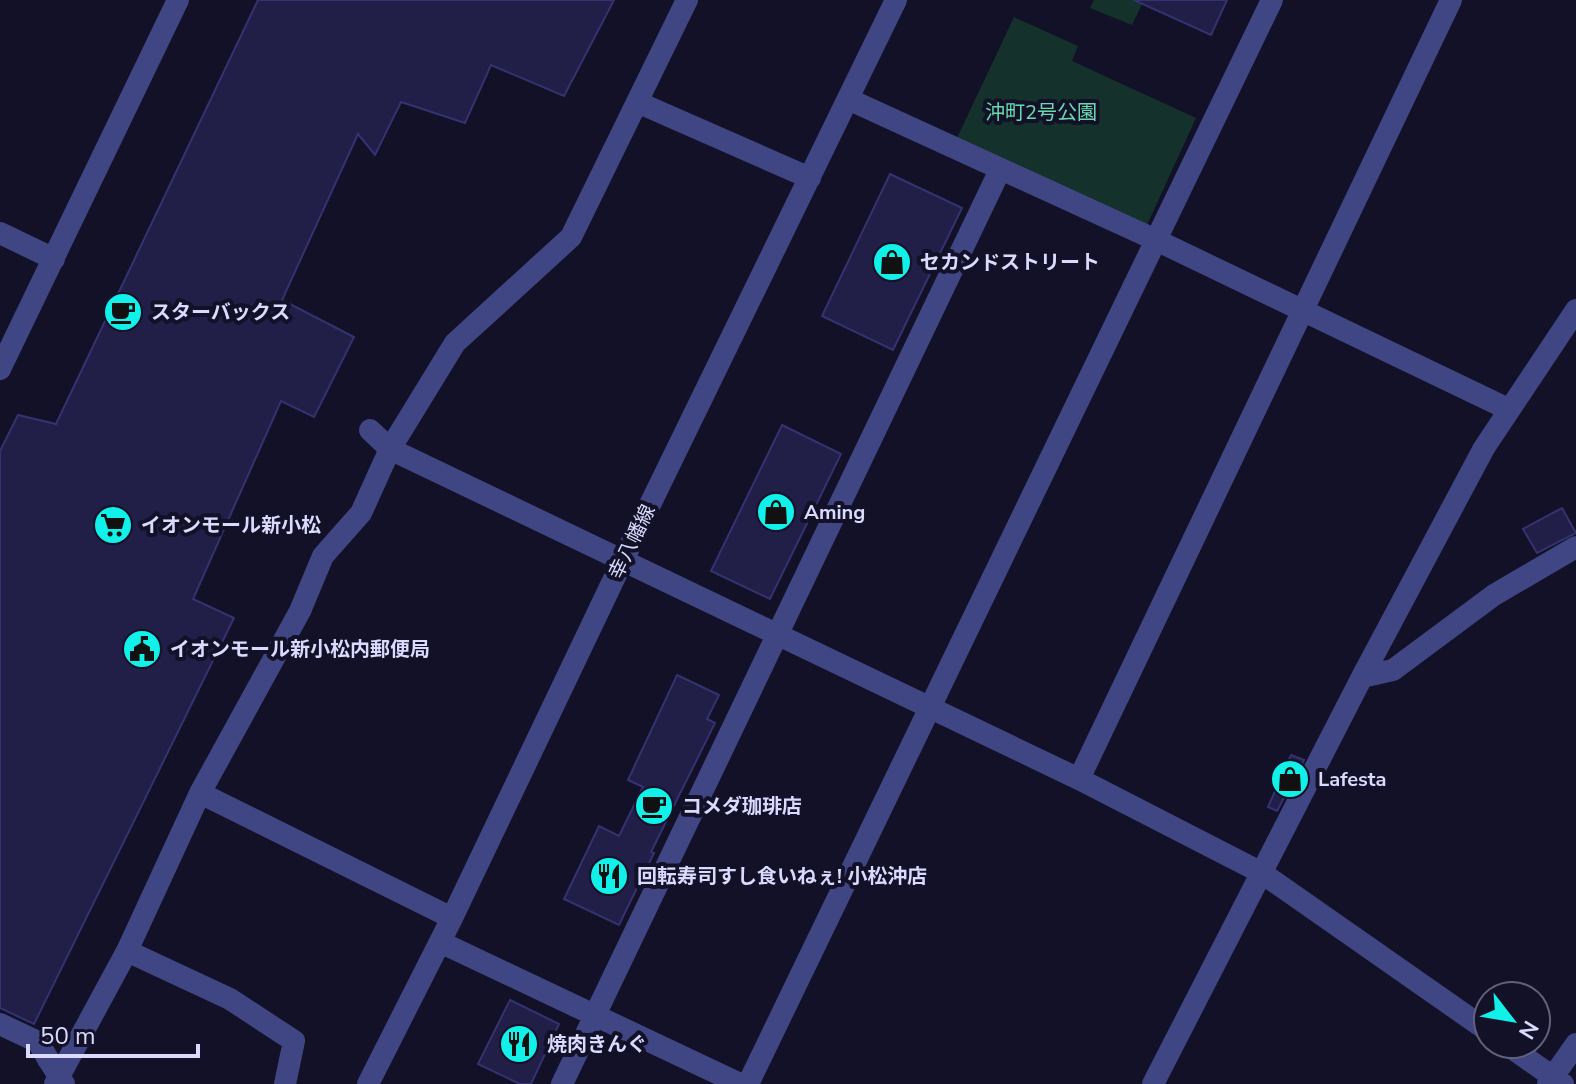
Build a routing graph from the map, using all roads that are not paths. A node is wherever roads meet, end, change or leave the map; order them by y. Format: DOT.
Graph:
graph roads {
  1 [pos="178,0"];
  2 [pos="687,0"];
  3 [pos="896,0"];
  4 [pos="1272,0"];
  5 [pos="1451,0"];
  6 [pos="848,99"];
  7 [pos="637,102"];
  8 [pos="1000,170"];
  9 [pos="810,178"];
  10 [pos="0,233"];
  11 [pos="1156,240"];
  12 [pos="54,259"];
  13 [pos="1576,310"];
  14 [pos="1301,311"];
  15 [pos="2,361"];
  16 [pos="1508,409"];
  17 [pos="370,430"];
  18 [pos="390,449"];
  19 [pos="1576,547"];
  20 [pos="622,562"];
  21 [pos="778,637"];
  22 [pos="1362,677"];
  23 [pos="931,710"];
  24 [pos="1079,779"];
  25 [pos="200,793"];
  26 [pos="1262,873"];
  27 [pos="452,918"];
  28 [pos="440,942"];
  29 [pos="127,951"];
  30 [pos="595,1015"];
  31 [pos="1472,1020"];
  32 [pos="0,1024"];
  33 [pos="1576,1044"];
  34 [pos="1527,1060"];
  35 [pos="1555,1082"];
  36 [pos="55,1084"];
  37 [pos="64,1084"];
  38 [pos="285,1084"];
  39 [pos="368,1084"];
  40 [pos="562,1084"];
  41 [pos="740,1084"];
  42 [pos="748,1084"];
  43 [pos="1153,1084"];
  1 -- 12 [label="street"];
  2 -- 7 [label="street"];
  3 -- 6 [label="street, 幸八幡線"];
  4 -- 11 [label="street"];
  5 -- 14 [label="street"];
  6 -- 8 [label="street"];
  6 -- 9 [label="street, 幸八幡線"];
  7 -- 9 [label="street"];
  7 -- 18 [label="street"];
  8 -- 11 [label="street"];
  8 -- 21 [label="street"];
  9 -- 20 [label="street, 幸八幡線"];
  10 -- 12 [label="street"];
  11 -- 14 [label="street"];
  11 -- 23 [label="street"];
  12 -- 15 [label="street"];
  13 -- 16 [label="street"];
  14 -- 16 [label="street"];
  14 -- 24 [label="street"];
  16 -- 22 [label="street"];
  17 -- 18 [label="street"];
  18 -- 20 [label="street"];
  18 -- 25 [label="street"];
  19 -- 22 [label="street"];
  20 -- 21 [label="street"];
  20 -- 27 [label="street, 幸八幡線"];
  21 -- 23 [label="street"];
  21 -- 30 [label="street"];
  22 -- 26 [label="street"];
  23 -- 24 [label="street"];
  23 -- 42 [label="street"];
  24 -- 26 [label="street"];
  25 -- 27 [label="street"];
  25 -- 29 [label="street"];
  26 -- 31 [label="street"];
  26 -- 43 [label="street"];
  27 -- 28 [label="street, 幸八幡線"];
  28 -- 30 [label="street"];
  28 -- 39 [label="street, 幸八幡線"];
  29 -- 36 [label="street"];
  29 -- 38 [label="street"];
  30 -- 40 [label="street"];
  30 -- 41 [label="street"];
  32 -- 37 [label="street, bridge"];
  33 -- 35 [label="street"];
  34 -- 35 [label="street"];
}
